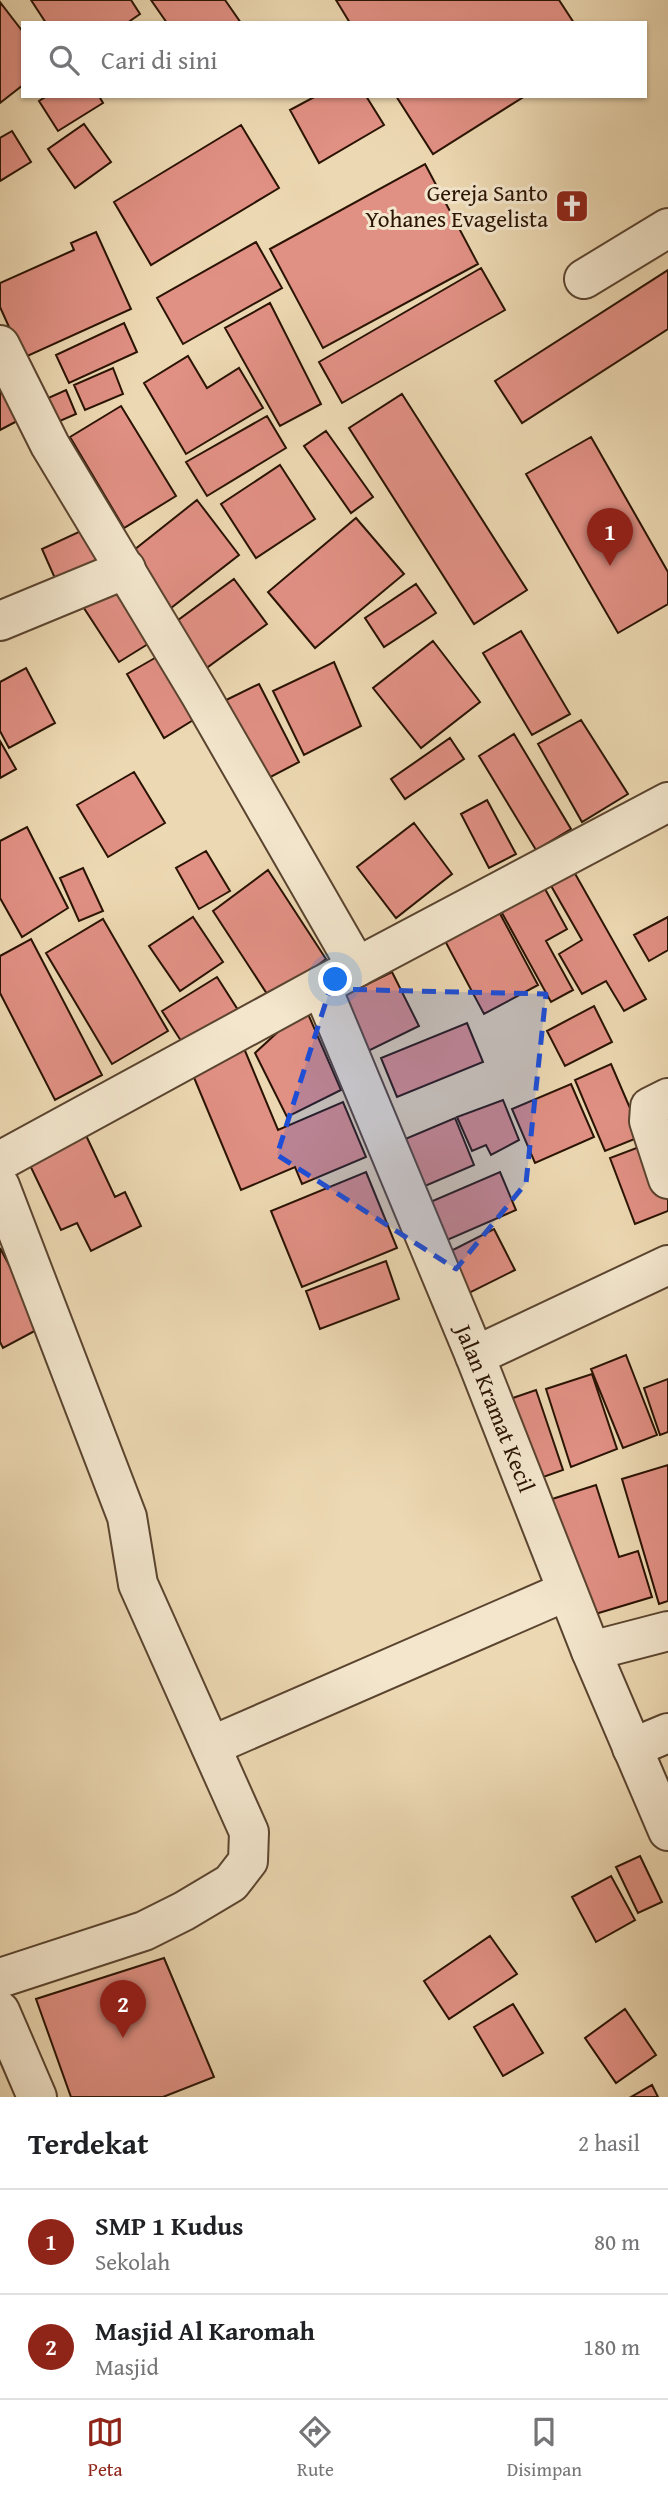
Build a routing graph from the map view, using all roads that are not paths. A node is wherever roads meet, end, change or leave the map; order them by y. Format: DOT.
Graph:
graph roads {
  1 [pos="668,228"];
  2 [pos="584,279"];
  3 [pos="0,345"];
  4 [pos="126,569"];
  5 [pos="0,621"];
  6 [pos="668,802"];
  7 [pos="357,967"];
  8 [pos="321,986"];
  9 [pos="668,1098"];
  10 [pos="0,1161"];
  11 [pos="668,1179"];
  12 [pos="0,1186"];
  13 [pos="668,1265"];
  14 [pos="475,1356"];
  15 [pos="568,1591"];
  16 [pos="668,1631"];
  17 [pos="591,1651"];
  18 [pos="668,1733"];
  19 [pos="211,1746"];
  20 [pos="632,1748"];
  21 [pos="668,1831"];
  22 [pos="0,1978"];
  23 [pos="0,2011"];
  24 [pos="37,2097"];
  1 -- 2 [label="street"];
  3 -- 4 [label="street"];
  4 -- 5 [label="street"];
  4 -- 7 [label="street"];
  6 -- 7 [label="street"];
  7 -- 8 [label="street"];
  8 -- 10 [label="street"];
  8 -- 14 [label="street, Jalan Kramat Kecil"];
  9 -- 11 [label="street"];
  12 -- 19 [label="street"];
  13 -- 14 [label="street"];
  14 -- 15 [label="street, Jalan Kramat Kecil"];
  15 -- 17 [label="street, Jalan Kramat Kecil"];
  15 -- 19 [label="street"];
  16 -- 17 [label="street"];
  17 -- 20 [label="street, Jalan Kramat Kecil"];
  18 -- 20 [label="street"];
  19 -- 22 [label="street"];
  20 -- 21 [label="street, Jalan Kramat Kecil"];
  23 -- 24 [label="street"];
}
